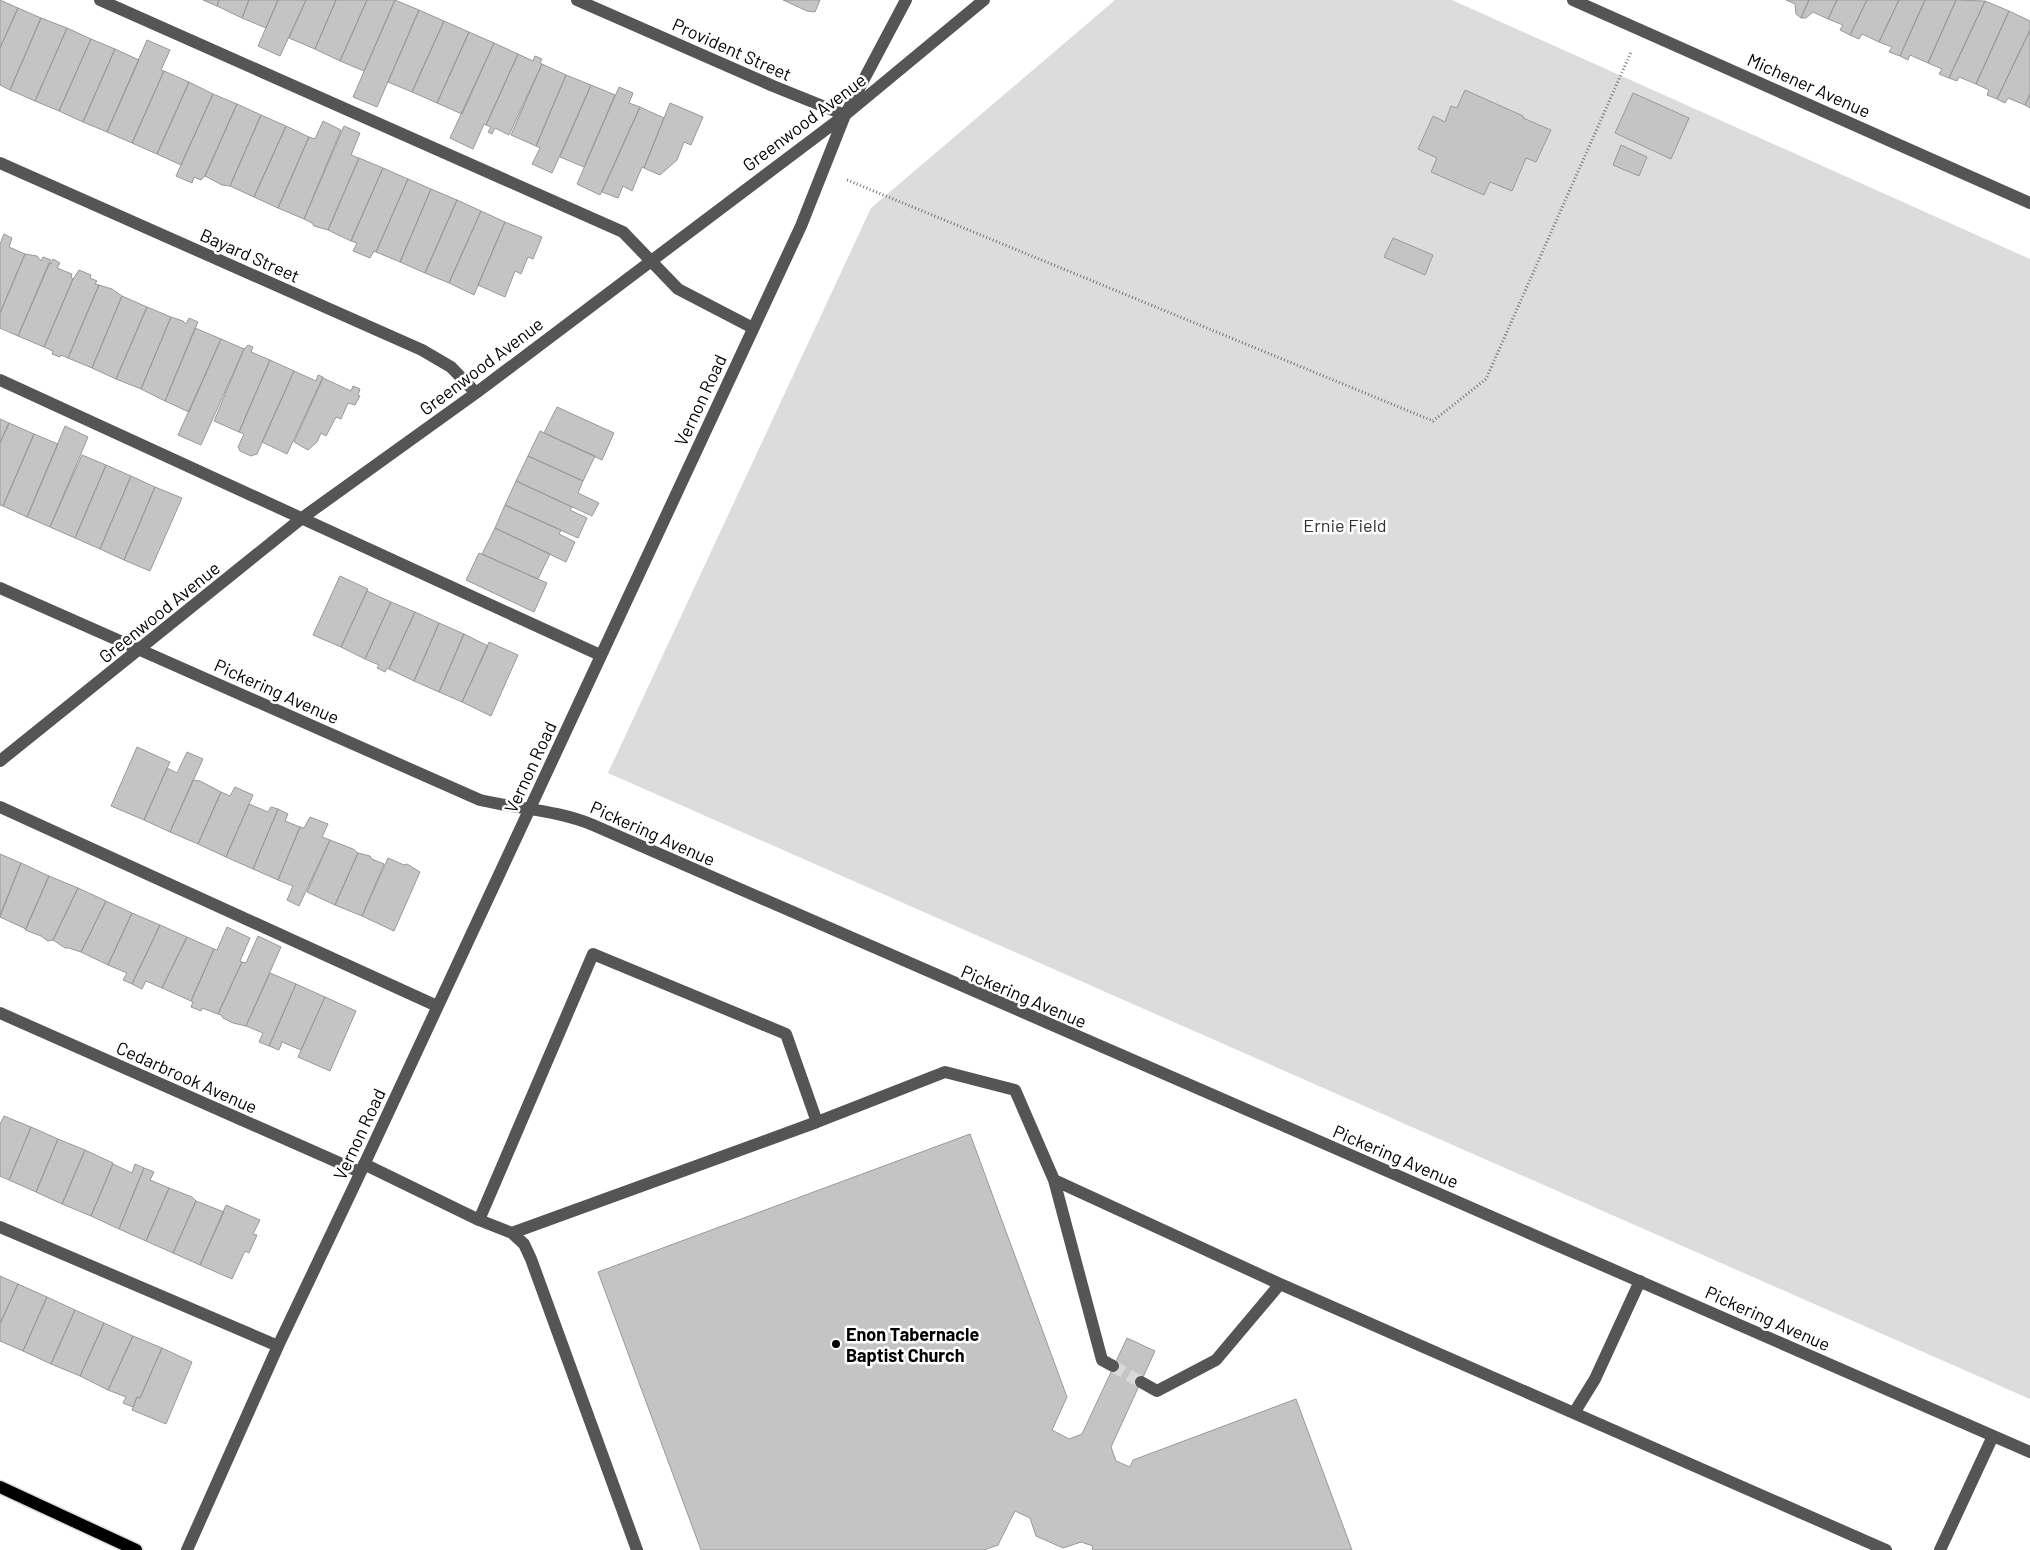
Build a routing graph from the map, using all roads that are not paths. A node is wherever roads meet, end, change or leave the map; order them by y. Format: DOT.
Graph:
graph roads {
  1 [pos="100,0"];
  2 [pos="577,0"];
  3 [pos="906,0"];
  4 [pos="984,0"];
  5 [pos="1574,0"];
  6 [pos="845,115"];
  7 [pos="0,163"];
  8 [pos="2030,203"];
  9 [pos="650,261"];
  10 [pos="753,328"];
  11 [pos="0,380"];
  12 [pos="476,393"];
  13 [pos="302,518"];
  14 [pos="0,588"];
  15 [pos="141,650"];
  16 [pos="600,655"];
  17 [pos="0,761"];
  18 [pos="0,807"];
  19 [pos="530,809"];
  20 [pos="438,1006"];
  21 [pos="0,1014"];
  22 [pos="817,1122"];
  23 [pos="362,1168"];
  24 [pos="1054,1180"];
  25 [pos="479,1220"];
  26 [pos="0,1227"];
  27 [pos="512,1233"];
  28 [pos="1640,1281"];
  29 [pos="1280,1284"];
  30 [pos="278,1346"];
  31 [pos="1113,1366"];
  32 [pos="1141,1382"];
  33 [pos="1574,1413"];
  34 [pos="1993,1436"];
  35 [pos="2030,1452"];
  36 [pos="0,1487"];
  37 [pos="136,1550"];
  38 [pos="187,1550"];
  39 [pos="637,1550"];
  40 [pos="1886,1550"];
  41 [pos="1940,1550"];
  1 -- 9 [label="street"];
  2 -- 6 [label="street, Provident Street"];
  3 -- 6 [label="street, Vernon Road"];
  4 -- 6 [label="street, Greenwood Avenue"];
  5 -- 8 [label="street, Michener Avenue"];
  6 -- 9 [label="street, Greenwood Avenue"];
  6 -- 10 [label="street, Vernon Road"];
  7 -- 12 [label="street, Bayard Street"];
  9 -- 10 [label="street"];
  9 -- 12 [label="street, Greenwood Avenue"];
  10 -- 16 [label="street, Vernon Road"];
  11 -- 13 [label="street"];
  12 -- 13 [label="street, Greenwood Avenue"];
  13 -- 15 [label="street, Greenwood Avenue"];
  13 -- 16 [label="street"];
  14 -- 15 [label="street, Pickering Avenue"];
  15 -- 17 [label="street, Greenwood Avenue"];
  15 -- 19 [label="street, Pickering Avenue"];
  16 -- 19 [label="street, Vernon Road"];
  18 -- 20 [label="street"];
  19 -- 20 [label="street, Vernon Road"];
  19 -- 28 [label="street, Pickering Avenue"];
  20 -- 23 [label="street, Vernon Road"];
  21 -- 23 [label="street, Cedarbrook Avenue"];
  22 -- 24 [label="street"];
  22 -- 25 [label="street"];
  22 -- 27 [label="street"];
  23 -- 25 [label="street, Cedarbrook Avenue"];
  23 -- 30 [label="street, Vernon Road"];
  24 -- 29 [label="street"];
  24 -- 31 [label="street"];
  25 -- 27 [label="street, Cedarbrook Avenue"];
  26 -- 30 [label="street"];
  27 -- 39 [label="street"];
  28 -- 33 [label="street"];
  28 -- 34 [label="street, Pickering Avenue"];
  29 -- 32 [label="street"];
  29 -- 33 [label="street"];
  30 -- 38 [label="street, Vernon Road"];
  33 -- 40 [label="street"];
  34 -- 35 [label="street, Pickering Avenue"];
  34 -- 41 [label="street"];
  36 -- 37 [label="main road"];
}
